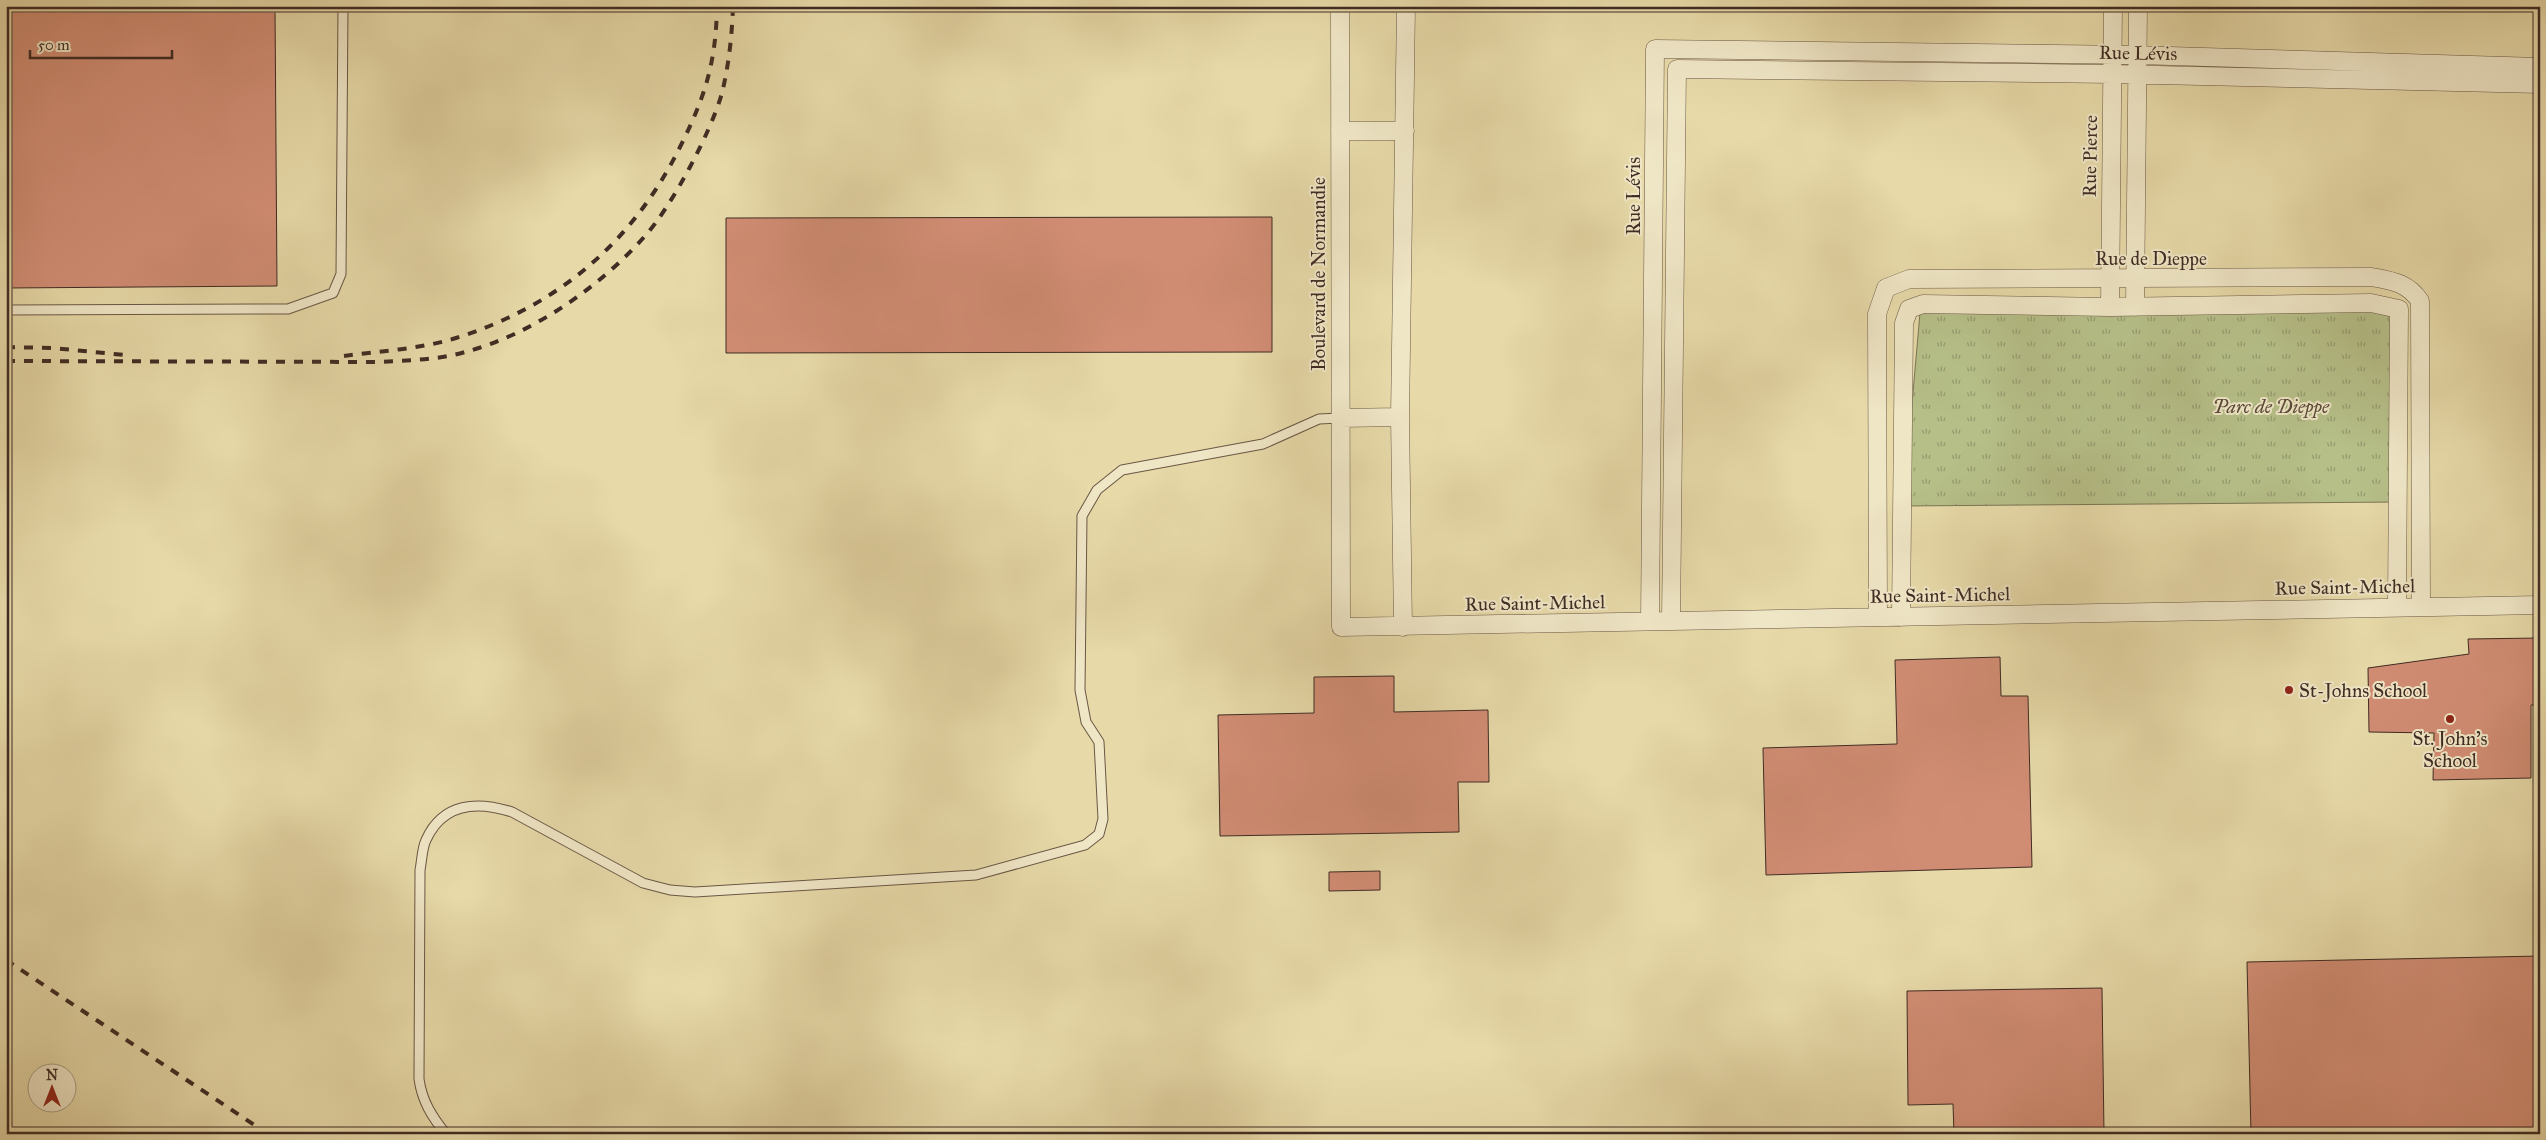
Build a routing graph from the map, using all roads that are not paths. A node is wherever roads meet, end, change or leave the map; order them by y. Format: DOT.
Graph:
graph roads {
  1 [pos="342,6"];
  2 [pos="1340,6"];
  3 [pos="1406,6"];
  4 [pos="2113,6"];
  5 [pos="2138,6"];
  6 [pos="1656,49"];
  7 [pos="1898,53"];
  8 [pos="2137,55"];
  9 [pos="2113,56"];
  10 [pos="2376,62"];
  11 [pos="2540,67"];
  12 [pos="1677,69"];
  13 [pos="1898,72"];
  14 [pos="2113,74"];
  15 [pos="2137,75"];
  16 [pos="2377,80"];
  17 [pos="2540,84"];
  18 [pos="1340,131"];
  19 [pos="1405,131"];
  20 [pos="2110,279"];
  21 [pos="2135,279"];
  22 [pos="1886,288"];
  23 [pos="2413,291"];
  24 [pos="2135,306"];
  25 [pos="2110,307"];
  26 [pos="1909,309"];
  27 [pos="2398,309"];
  28 [pos="6,310"];
  29 [pos="1674,342"];
  30 [pos="1653,343"];
  31 [pos="1400,417"];
  32 [pos="1340,418"];
  33 [pos="2540,605"];
  34 [pos="2397,607"];
  35 [pos="2421,607"];
  36 [pos="1878,617"];
  37 [pos="1901,617"];
  38 [pos="1650,621"];
  39 [pos="1671,621"];
  40 [pos="1341,627"];
  41 [pos="1404,627"];
  42 [pos="446,1134"];
  1 -- 28 [label="lane"];
  2 -- 18 [label="street, Boulevard de Normandie"];
  3 -- 19 [label="street"];
  4 -- 9 [label="street, Rue Pierce"];
  5 -- 8 [label="street"];
  6 -- 7 [label="street, Rue Lévis"];
  6 -- 12 [label="street"];
  6 -- 30 [label="street, Rue Lévis"];
  7 -- 9 [label="street, Rue Lévis"];
  7 -- 13 [label="street"];
  8 -- 9 [label="street, Rue Lévis"];
  8 -- 10 [label="street, Rue Lévis"];
  8 -- 15 [label="street"];
  9 -- 14 [label="street, Rue Pierce"];
  10 -- 11 [label="street, Rue Lévis"];
  10 -- 16 [label="street"];
  12 -- 13 [label="street, Rue Lévis"];
  12 -- 29 [label="street"];
  13 -- 14 [label="street, Rue Lévis"];
  14 -- 15 [label="street, Rue Lévis"];
  14 -- 20 [label="street, Rue Pierce"];
  15 -- 16 [label="street, Rue Lévis"];
  15 -- 21 [label="street"];
  16 -- 17 [label="street, Rue Lévis"];
  18 -- 19 [label="street"];
  18 -- 32 [label="street, Boulevard de Normandie"];
  19 -- 31 [label="street"];
  20 -- 21 [label="street, Rue de Dieppe"];
  20 -- 22 [label="street, Rue de Dieppe"];
  20 -- 25 [label="street, Rue Pierce"];
  21 -- 23 [label="street, Rue de Dieppe"];
  21 -- 24 [label="street"];
  22 -- 26 [label="street"];
  22 -- 36 [label="street"];
  23 -- 27 [label="street"];
  23 -- 35 [label="street"];
  24 -- 25 [label="street"];
  24 -- 27 [label="street"];
  25 -- 26 [label="street"];
  26 -- 37 [label="street"];
  27 -- 34 [label="street"];
  29 -- 30 [label="street"];
  29 -- 39 [label="street"];
  30 -- 38 [label="street, Rue Lévis"];
  31 -- 32 [label="street"];
  31 -- 41 [label="street"];
  32 -- 40 [label="street, Boulevard de Normandie"];
  32 -- 42 [label="lane"];
  33 -- 35 [label="street, Rue Saint-Michel"];
  34 -- 35 [label="street, Rue Saint-Michel"];
  34 -- 37 [label="street, Rue Saint-Michel"];
  36 -- 37 [label="street, Rue Saint-Michel"];
  36 -- 39 [label="street, Rue Saint-Michel"];
  38 -- 39 [label="street, Rue Saint-Michel"];
  38 -- 41 [label="street, Rue Saint-Michel"];
  40 -- 41 [label="street, Rue Saint-Michel"];
}
